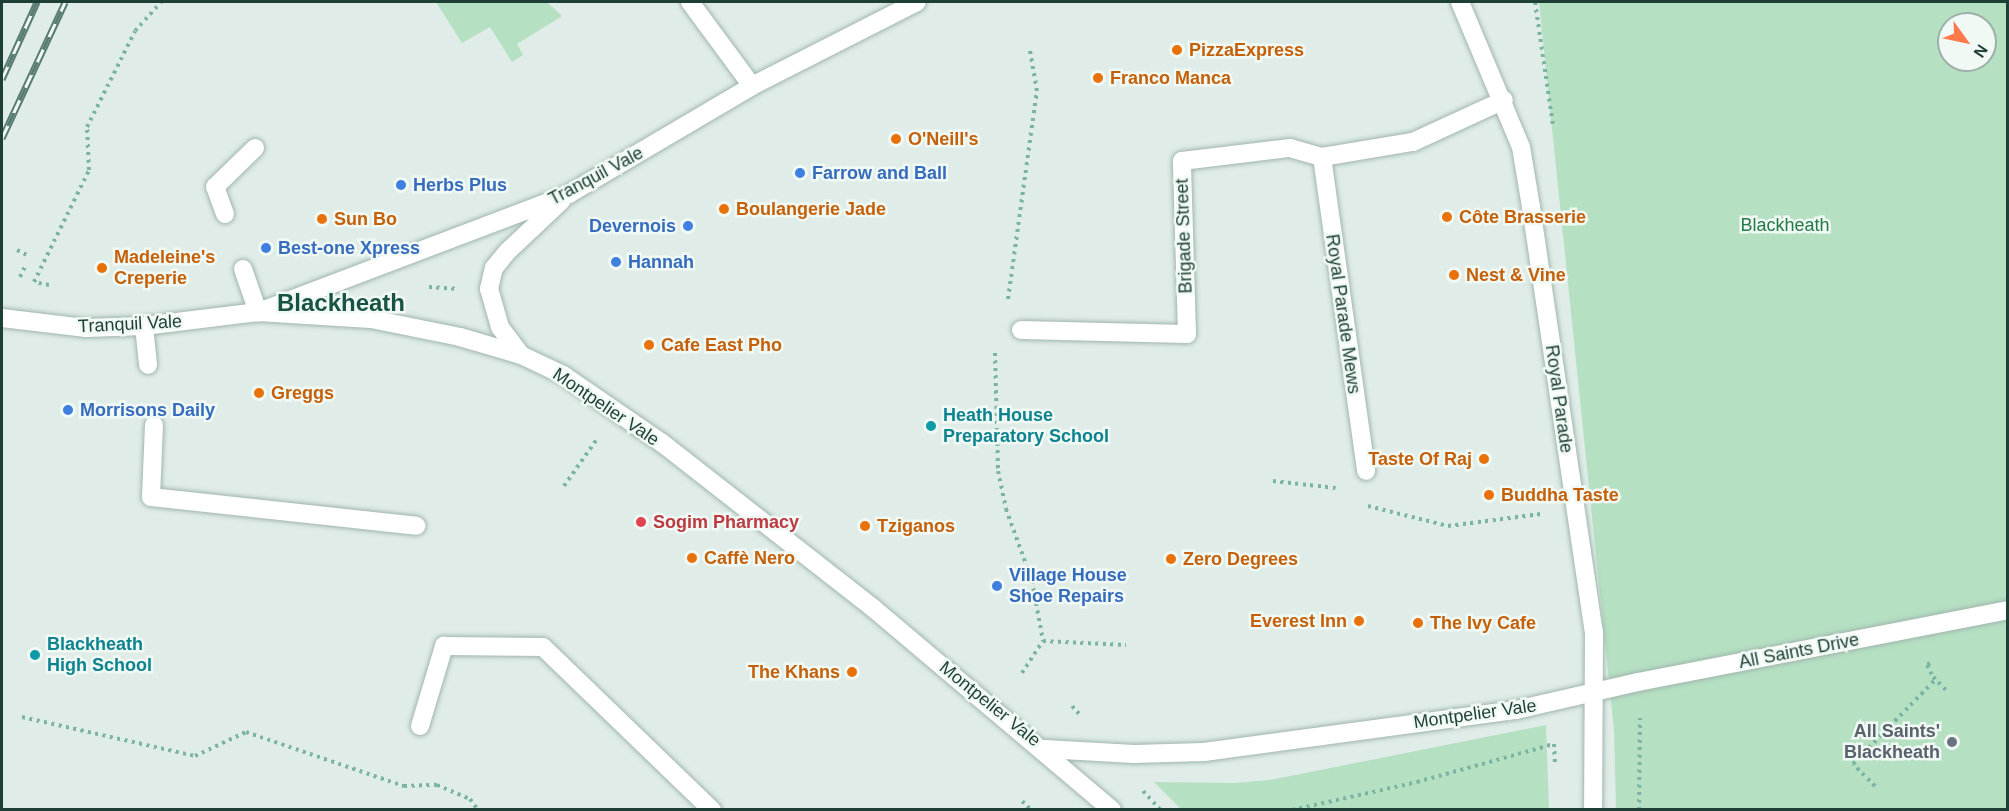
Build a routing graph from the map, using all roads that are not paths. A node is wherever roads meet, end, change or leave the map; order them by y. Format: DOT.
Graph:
graph roads {
  1 [pos="690,2"];
  2 [pos="917,2"];
  3 [pos="1460,2"];
  4 [pos="752,86"];
  5 [pos="1504,100"];
  6 [pos="255,148"];
  7 [pos="1322,157"];
  8 [pos="569,194"];
  9 [pos="225,214"];
  10 [pos="243,269"];
  11 [pos="258,312"];
  12 [pos="2,318"];
  13 [pos="397,322"];
  14 [pos="144,326"];
  15 [pos="1021,330"];
  16 [pos="521,355"];
  17 [pos="148,365"];
  18 [pos="154,425"];
  19 [pos="1366,471"];
  20 [pos="416,526"];
  21 [pos="2007,610"];
  22 [pos="1591,693"];
  23 [pos="420,726"];
  24 [pos="1045,749"];
  25 [pos="1102,806"];
  26 [pos="712,810"];
  27 [pos="1593,810"];
  1 -- 4 [label="main road"];
  2 -- 4 [label="main road, Tranquil Vale"];
  3 -- 5 [label="main road, Royal Parade"];
  4 -- 8 [label="main road, Tranquil Vale"];
  5 -- 7 [label="main road, Brigade Street"];
  5 -- 22 [label="main road, Royal Parade"];
  6 -- 9 [label="main road"];
  7 -- 15 [label="main road, Brigade Street"];
  7 -- 19 [label="main road, Royal Parade Mews"];
  8 -- 11 [label="main road, Tranquil Vale"];
  8 -- 16 [label="main road, Montpelier Vale"];
  10 -- 11 [label="main road"];
  11 -- 13 [label="main road, Tranquil Vale"];
  11 -- 14 [label="main road, Tranquil Vale"];
  12 -- 14 [label="main road, Tranquil Vale"];
  13 -- 16 [label="main road, Montpelier Vale"];
  14 -- 17 [label="main road"];
  16 -- 24 [label="main road, Montpelier Vale"];
  18 -- 20 [label="main road"];
  21 -- 22 [label="main road, All Saints Drive"];
  22 -- 24 [label="main road, Montpelier Vale"];
  22 -- 27 [label="main road, Royal Parade"];
  23 -- 26 [label="main road"];
  24 -- 25 [label="main road"];
}
